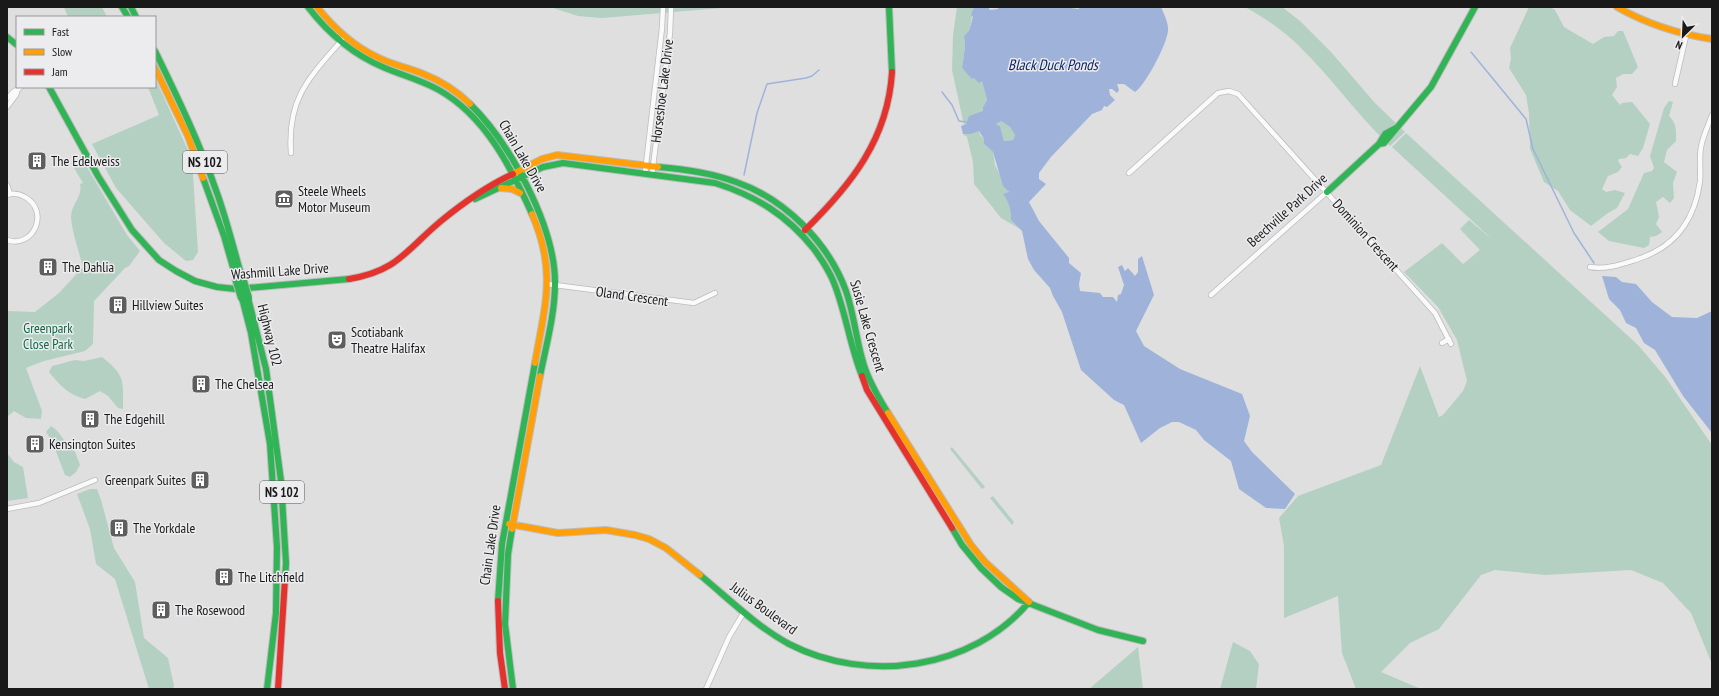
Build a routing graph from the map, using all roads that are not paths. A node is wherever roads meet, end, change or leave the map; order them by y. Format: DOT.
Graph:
graph roads {
  1 [pos="122,7"];
  2 [pos="130,7"];
  3 [pos="308,7"];
  4 [pos="317,7"];
  5 [pos="663,7"];
  6 [pos="671,7"];
  7 [pos="889,7"];
  8 [pos="1474,7"];
  9 [pos="1617,7"];
  10 [pos="127,16"];
  11 [pos="135,16"];
  12 [pos="7,36"];
  13 [pos="1686,36"];
  14 [pos="1712,39"];
  15 [pos="342,40"];
  16 [pos="16,44"];
  17 [pos="156,53"];
  18 [pos="156,70"];
  19 [pos="1675,84"];
  20 [pos="19,88"];
  21 [pos="49,88"];
  22 [pos="7,99"];
  23 [pos="7,106"];
  24 [pos="1712,115"];
  25 [pos="291,153"];
  26 [pos="649,170"];
  27 [pos="1129,173"];
  28 [pos="517,176"];
  29 [pos="7,185"];
  30 [pos="496,190"];
  31 [pos="1327,192"];
  32 [pos="522,194"];
  33 [pos="8,195"];
  34 [pos="470,200"];
  35 [pos="804,230"];
  36 [pos="7,240"];
  37 [pos="1590,267"];
  38 [pos="239,278"];
  39 [pos="551,285"];
  40 [pos="715,293"];
  41 [pos="1211,295"];
  42 [pos="245,298"];
  43 [pos="1449,339"];
  44 [pos="1442,343"];
  45 [pos="1452,344"];
  46 [pos="94,480"];
  47 [pos="7,509"];
  48 [pos="509,524"];
  49 [pos="286,563"];
  50 [pos="1029,602"];
  51 [pos="744,612"];
  52 [pos="1144,641"];
  53 [pos="267,689"];
  54 [pos="278,689"];
  55 [pos="283,689"];
  56 [pos="505,689"];
  57 [pos="513,689"];
  58 [pos="706,689"];
  1 -- 10 [label="main road"];
  2 -- 11 [label="main road"];
  3 -- 15 [label="main road, Chain Lake Drive"];
  4 -- 15 [label="main road, Chain Lake Drive"];
  5 -- 26 [label="street, Horseshoe Lake Drive"];
  6 -- 26 [label="street, Horseshoe Lake Drive"];
  7 -- 35 [label="main road"];
  8 -- 31 [label="main road, Beechville Park Drive"];
  9 -- 13 [label="main road"];
  12 -- 16 [label="main road"];
  13 -- 14 [label="main road"];
  13 -- 19 [label="street"];
  15 -- 25 [label="street"];
  15 -- 28 [label="main road, Chain Lake Drive"];
  17 -- 38 [label="main road, Highway 102 / NS 102"];
  18 -- 38 [label="main road, Highway 102 / NS 102"];
  20 -- 22 [label="street"];
  20 -- 23 [label="street"];
  21 -- 34 [label="main road, Washmill Lake Drive"];
  24 -- 37 [label="street"];
  26 -- 28 [label="main road, Susie Lake Crescent"];
  26 -- 35 [label="main road, Susie Lake Crescent"];
  27 -- 31 [label="street, Dominion Crescent"];
  28 -- 30 [label="main road, Washmill Lake Drive"];
  28 -- 32 [label="main road, Chain Lake Drive"];
  28 -- 34 [label="main road, Washmill Lake Drive"];
  28 -- 39 [label="main road, Chain Lake Drive"];
  29 -- 33 [label="street"];
  30 -- 32 [label="main road"];
  30 -- 34 [label="main road, Washmill Lake Drive"];
  31 -- 41 [label="street, Beechville Park Drive"];
  31 -- 43 [label="street, Dominion Crescent"];
  32 -- 39 [label="main road, Chain Lake Drive"];
  33 -- 36 [label="street"];
  35 -- 50 [label="main road, Susie Lake Crescent"];
  38 -- 42 [label="main road, Highway 102 / NS 102, bridge"];
  39 -- 40 [label="street, Oland Crescent"];
  39 -- 48 [label="main road, Chain Lake Drive"];
  42 -- 49 [label="main road, Highway 102 / NS 102"];
  42 -- 53 [label="main road, Highway 102 / NS 102"];
  43 -- 44 [label="street"];
  43 -- 45 [label="street, Dominion Crescent"];
  46 -- 47 [label="street"];
  48 -- 51 [label="main road, Julius Boulevard"];
  48 -- 56 [label="main road, Chain Lake Drive"];
  48 -- 57 [label="main road, Chain Lake Drive"];
  49 -- 54 [label="main road, Highway 102 / NS 102"];
  49 -- 55 [label="main road"];
  50 -- 51 [label="main road, Julius Boulevard"];
  50 -- 52 [label="main road, Susie Lake Crescent"];
  51 -- 58 [label="street"];
}
